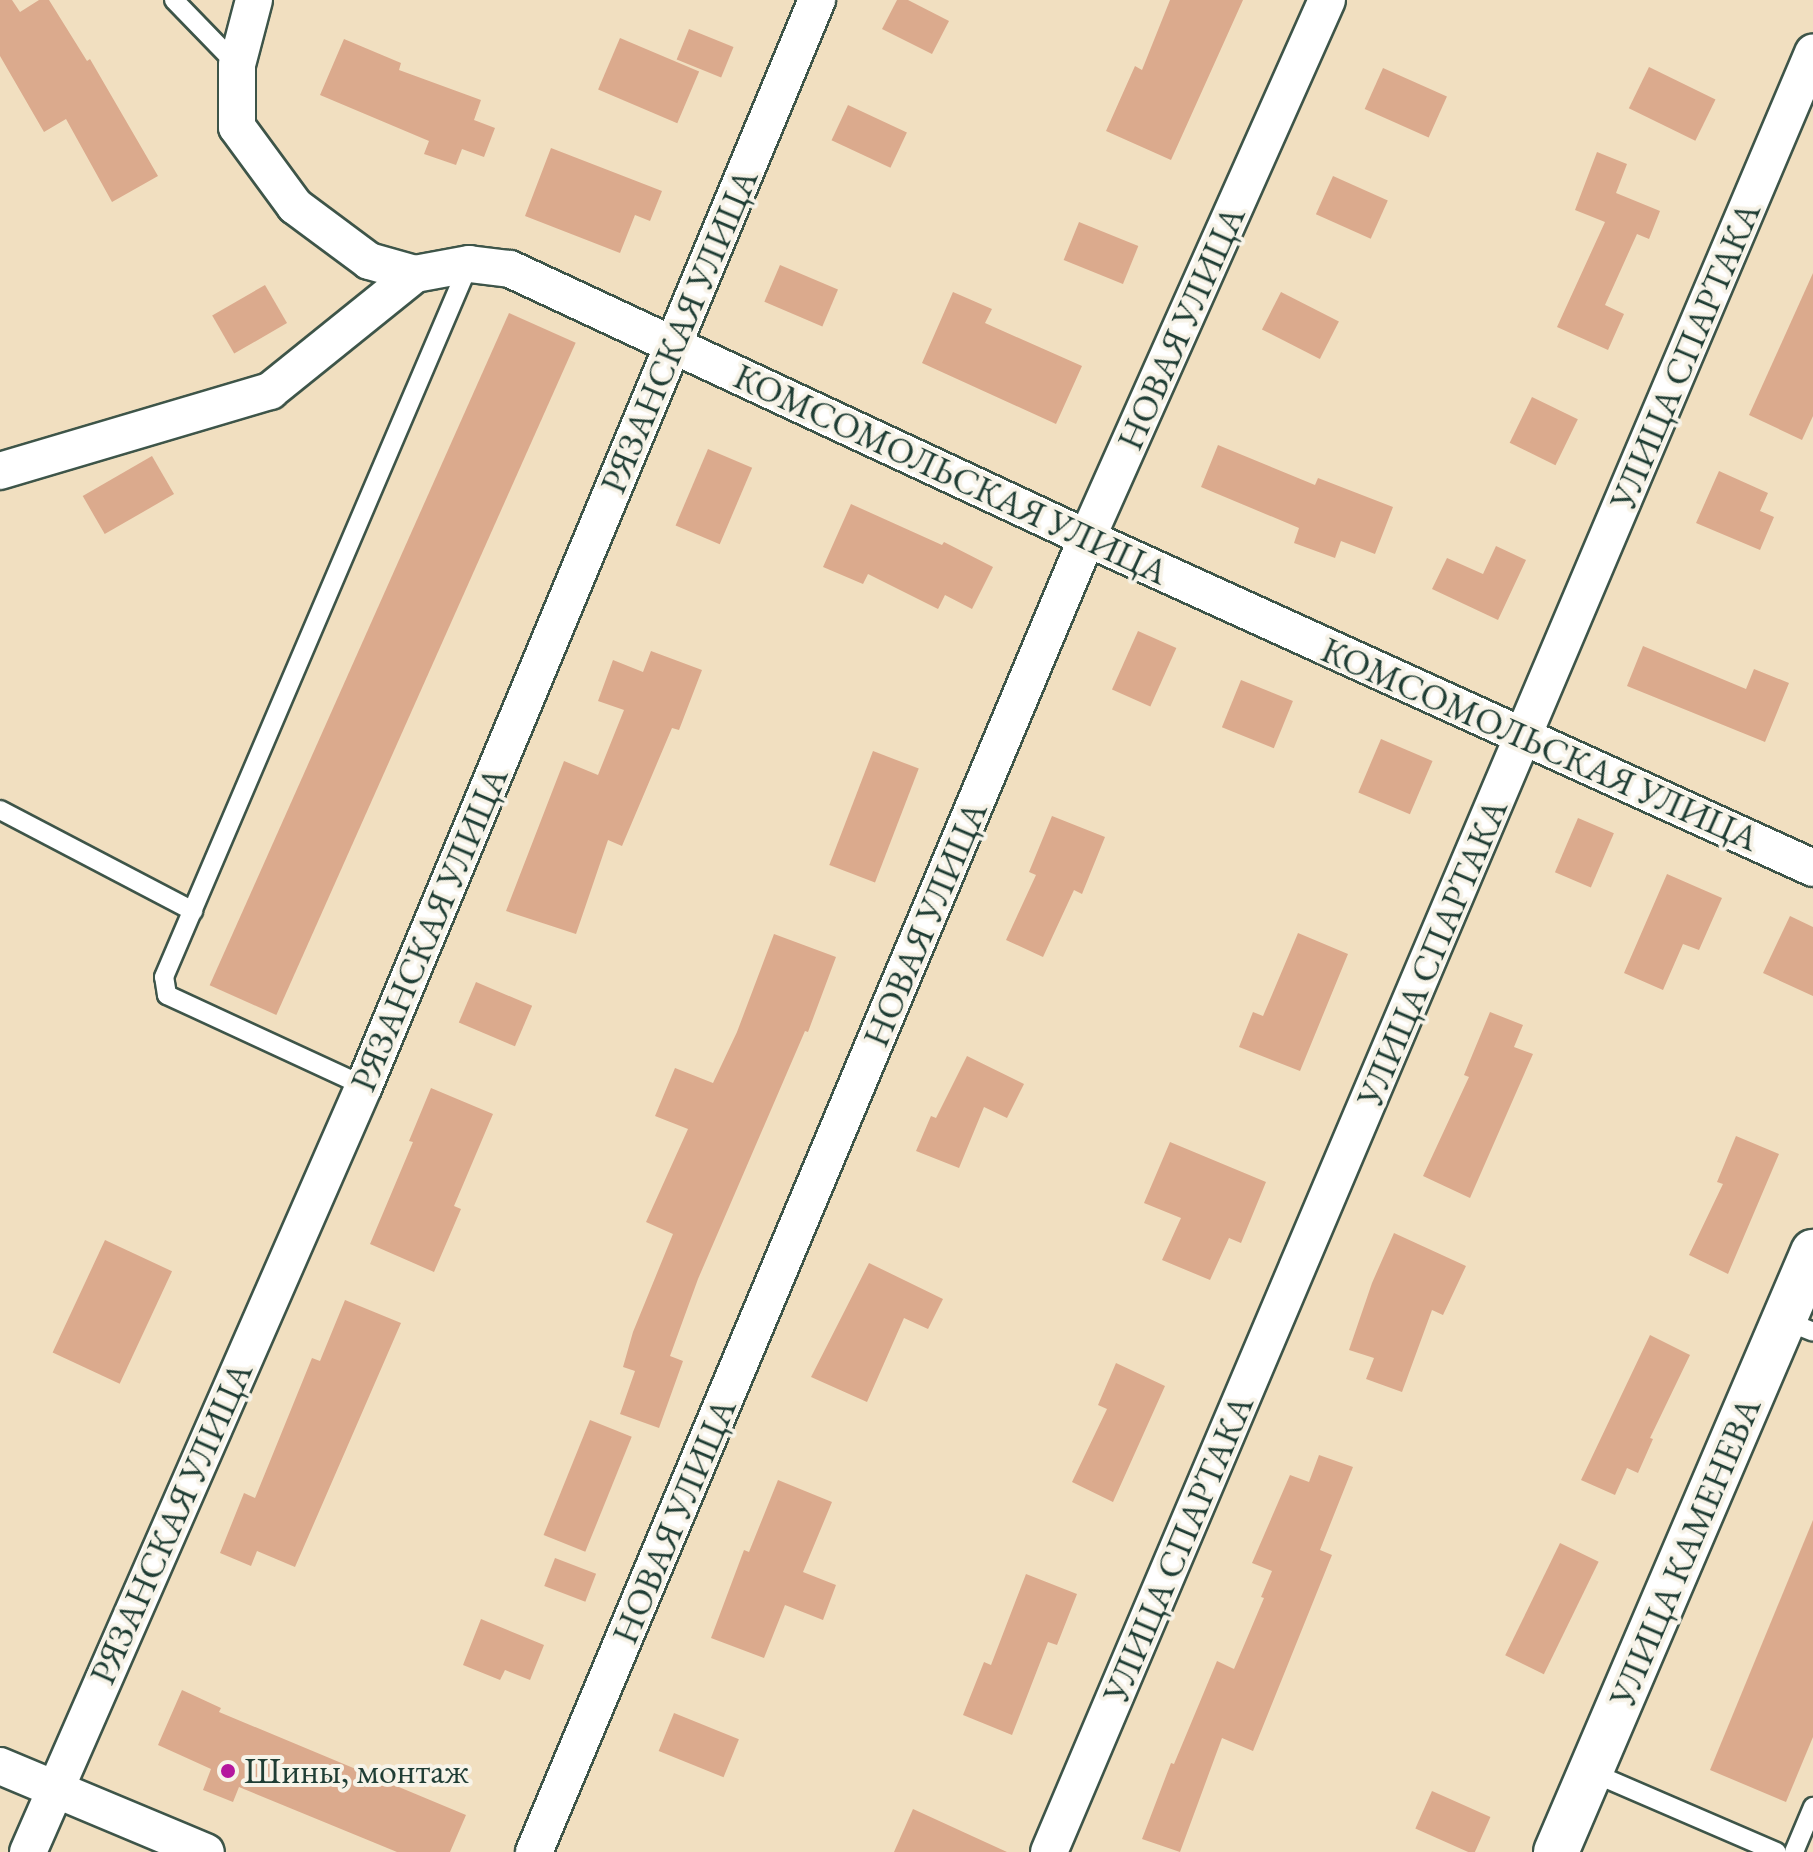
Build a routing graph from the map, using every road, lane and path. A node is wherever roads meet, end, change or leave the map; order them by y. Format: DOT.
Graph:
graph roads {
  1 [pos="174,0"];
  2 [pos="253,0"];
  3 [pos="817,0"];
  4 [pos="1327,0"];
  5 [pos="1813,53"];
  6 [pos="237,65"];
  7 [pos="469,264"];
  8 [pos="415,274"];
  9 [pos="673,345"];
  10 [pos="0,471"];
  11 [pos="1087,538"];
  12 [pos="1524,736"];
  13 [pos="0,810"];
  14 [pos="1813,868"];
  15 [pos="193,911"];
  16 [pos="364,1086"];
  17 [pos="1813,1252"];
  18 [pos="1799,1326"];
  19 [pos="0,1766"];
  20 [pos="1591,1772"];
  21 [pos="54,1789"];
  22 [pos="1813,1807"];
  23 [pos="28,1852"];
  24 [pos="206,1852"];
  25 [pos="534,1852"];
  26 [pos="1049,1852"];
  27 [pos="1556,1852"];
  28 [pos="1777,1852"];
  29 [pos="1794,1852"];
  1 -- 6 [label="lane"];
  2 -- 6 [label="street, КОМСОМОЛЬСКАЯ УЛИЦА"];
  3 -- 9 [label="street, РЯЗАНСКАЯ УЛИЦА"];
  4 -- 11 [label="street, НОВАЯ УЛИЦА"];
  5 -- 12 [label="street, УЛИЦА СПАРТАКА"];
  6 -- 8 [label="street, КОМСОМОЛЬСКАЯ УЛИЦА"];
  7 -- 8 [label="street, КОМСОМОЛЬСКАЯ УЛИЦА"];
  7 -- 9 [label="street, КОМСОМОЛЬСКАЯ УЛИЦА"];
  7 -- 15 [label="lane"];
  8 -- 10 [label="street"];
  9 -- 11 [label="street, КОМСОМОЛЬСКАЯ УЛИЦА"];
  9 -- 16 [label="street, РЯЗАНСКАЯ УЛИЦА"];
  11 -- 12 [label="street, КОМСОМОЛЬСКАЯ УЛИЦА"];
  11 -- 25 [label="street, НОВАЯ УЛИЦА"];
  12 -- 14 [label="street, КОМСОМОЛЬСКАЯ УЛИЦА"];
  12 -- 26 [label="street, УЛИЦА СПАРТАКА"];
  13 -- 15 [label="lane"];
  15 -- 16 [label="lane"];
  16 -- 21 [label="street, РЯЗАНСКАЯ УЛИЦА"];
  17 -- 18 [label="main road, УЛИЦА КАМЕНЕВА"];
  18 -- 20 [label="main road, УЛИЦА КАМЕНЕВА"];
  19 -- 21 [label="street"];
  20 -- 27 [label="main road, УЛИЦА КАМЕНЕВА"];
  20 -- 28 [label="lane"];
  21 -- 23 [label="street, РЯЗАНСКАЯ УЛИЦА"];
  21 -- 24 [label="street"];
  22 -- 29 [label="lane"];
}
